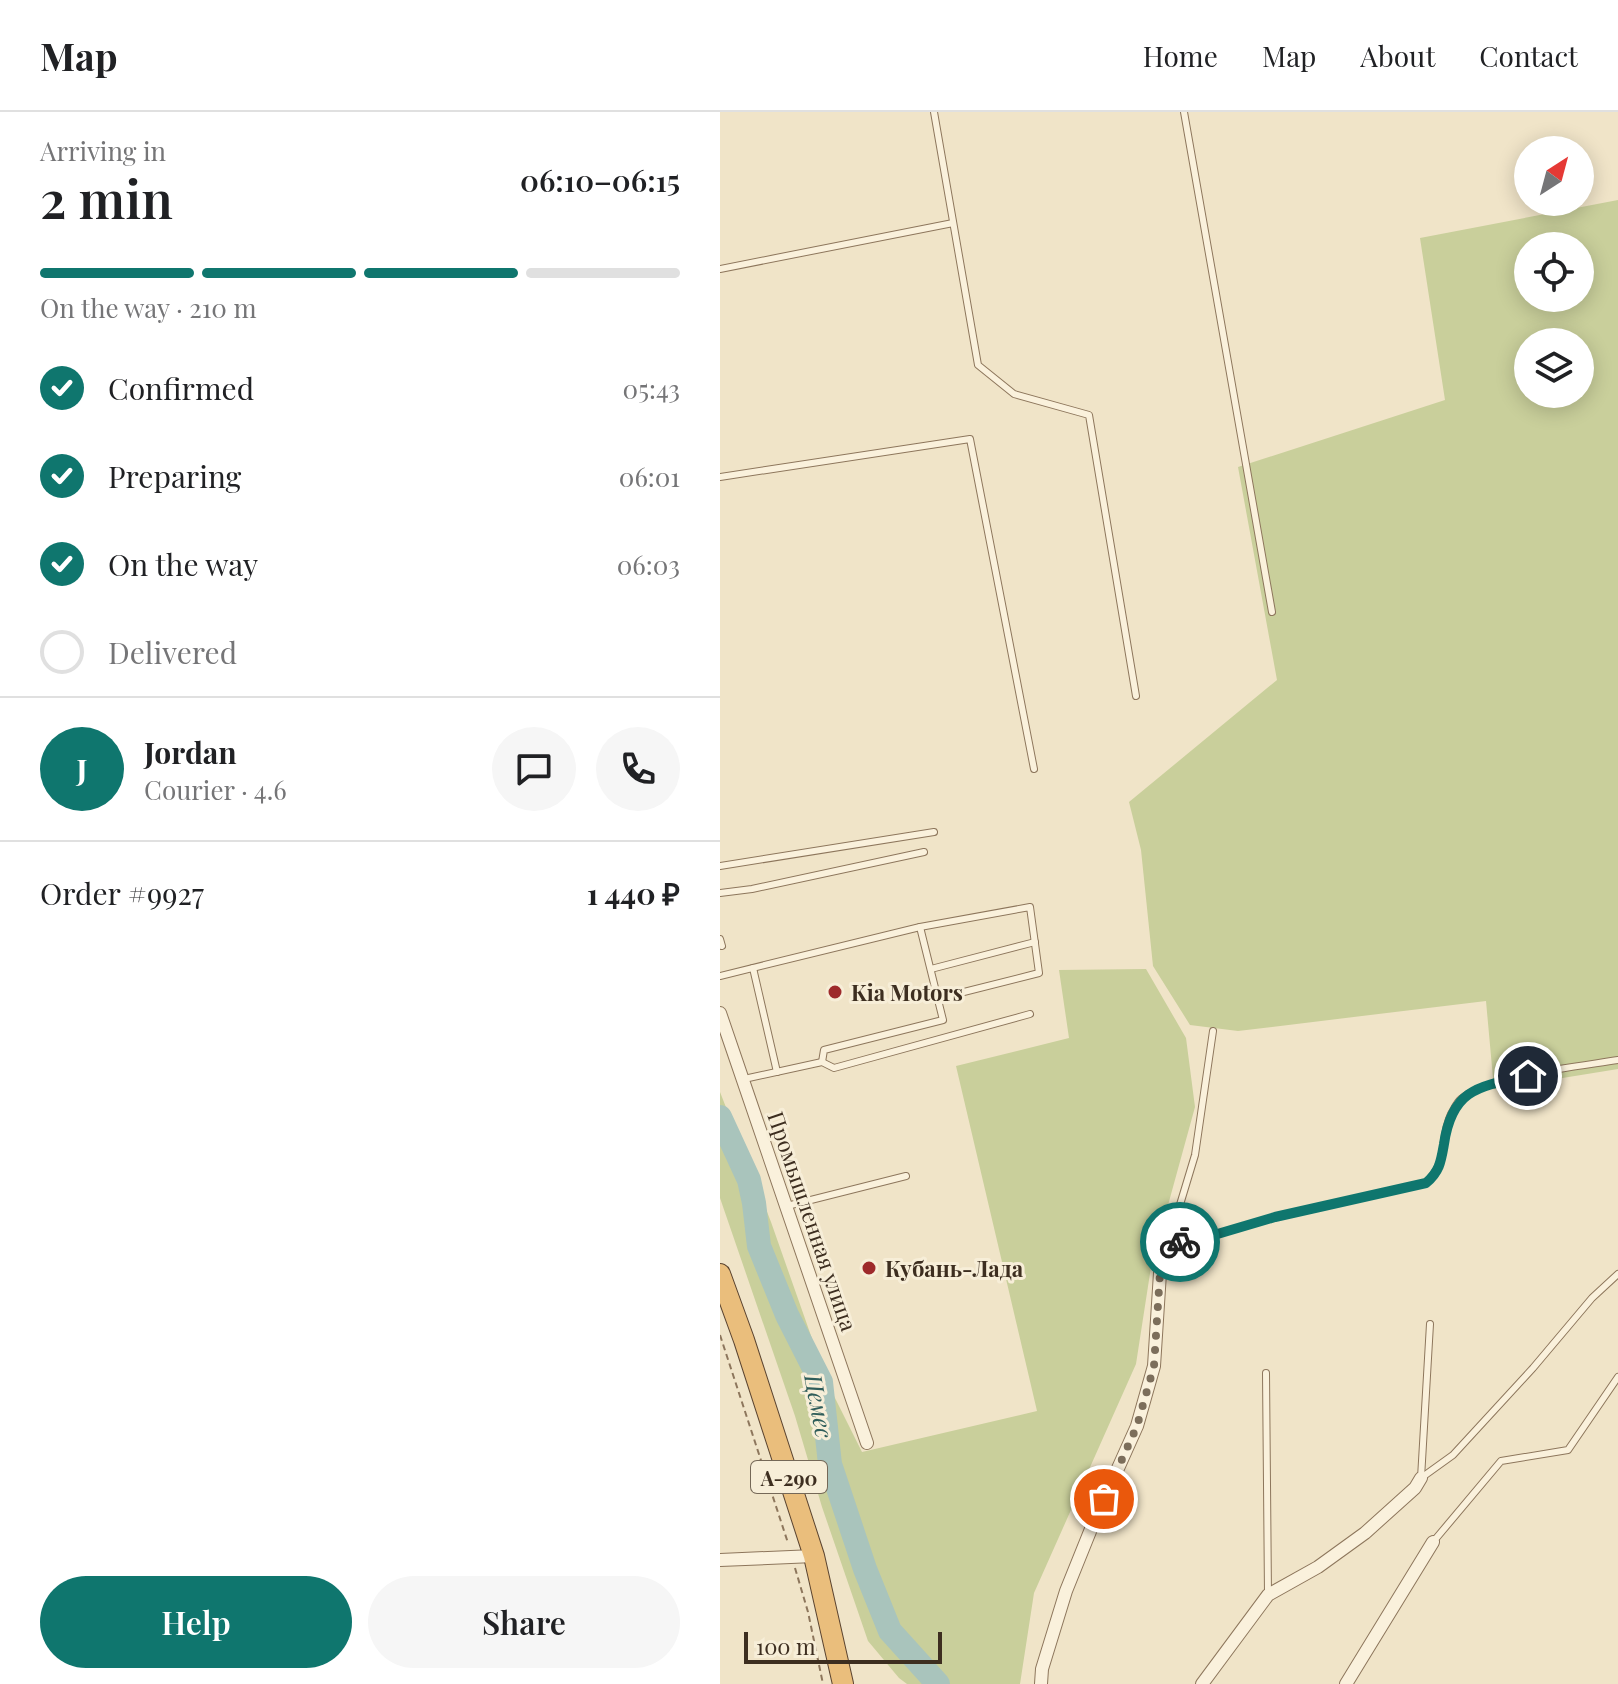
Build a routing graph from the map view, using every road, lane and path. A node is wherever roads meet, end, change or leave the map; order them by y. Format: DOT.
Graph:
graph roads {
  1 [pos="934,112"];
  2 [pos="1184,112"];
  3 [pos="953,223"];
  4 [pos="720,269"];
  5 [pos="720,477"];
  6 [pos="1272,612"];
  7 [pos="1136,696"];
  8 [pos="1034,769"];
  9 [pos="934,832"];
  10 [pos="924,852"];
  11 [pos="720,866"];
  12 [pos="720,893"];
  13 [pos="920,927"];
  14 [pos="1035,942"];
  15 [pos="753,968"];
  16 [pos="931,969"];
  17 [pos="720,976"];
  18 [pos="940,998"];
  19 [pos="720,1013"];
  20 [pos="1030,1014"];
  21 [pos="943,1020"];
  22 [pos="1213,1031"];
  23 [pos="949,1036"];
  24 [pos="1618,1060"];
  25 [pos="822,1062"];
  26 [pos="777,1072"];
  27 [pos="744,1079"];
  28 [pos="906,1176"];
  29 [pos="787,1206"];
  30 [pos="1169,1241"];
  31 [pos="720,1274"];
  32 [pos="1618,1274"];
  33 [pos="1430,1324"];
  34 [pos="720,1335"];
  35 [pos="1266,1373"];
  36 [pos="1618,1377"];
  37 [pos="867,1443"];
  38 [pos="1421,1478"];
  39 [pos="1433,1542"];
  40 [pos="814,1556"];
  41 [pos="792,1557"];
  42 [pos="720,1560"];
  43 [pos="1268,1595"];
  44 [pos="823,1684"];
  45 [pos="843,1684"];
  46 [pos="1041,1684"];
  47 [pos="1202,1684"];
  48 [pos="1346,1684"];
  1 -- 3 [label="lane"];
  2 -- 6 [label="lane"];
  3 -- 4 [label="lane"];
  3 -- 7 [label="lane"];
  5 -- 8 [label="lane"];
  9 -- 11 [label="lane"];
  10 -- 12 [label="lane"];
  13 -- 14 [label="lane"];
  13 -- 15 [label="lane"];
  13 -- 16 [label="lane"];
  14 -- 16 [label="lane"];
  14 -- 18 [label="lane"];
  15 -- 17 [label="lane"];
  15 -- 26 [label="lane"];
  16 -- 21 [label="lane"];
  19 -- 27 [label="street, Промышленная улица"];
  20 -- 23 [label="lane"];
  21 -- 23 [label="lane"];
  21 -- 25 [label="lane"];
  22 -- 30 [label="lane"];
  23 -- 25 [label="lane"];
  24 -- 30 [label="lane"];
  25 -- 26 [label="lane"];
  26 -- 27 [label="lane"];
  27 -- 29 [label="street, Промышленная улица"];
  28 -- 29 [label="lane"];
  29 -- 37 [label="street, Промышленная улица"];
  30 -- 46 [label="street"];
  31 -- 40 [label="highway, А-290"];
  32 -- 38 [label="lane"];
  33 -- 38 [label="lane"];
  34 -- 41 [label="path"];
  35 -- 43 [label="lane"];
  36 -- 39 [label="lane"];
  38 -- 43 [label="street"];
  39 -- 48 [label="street"];
  40 -- 41 [label="street"];
  40 -- 45 [label="highway, А-290"];
  41 -- 42 [label="street"];
  41 -- 44 [label="path"];
  43 -- 47 [label="street"];
}
